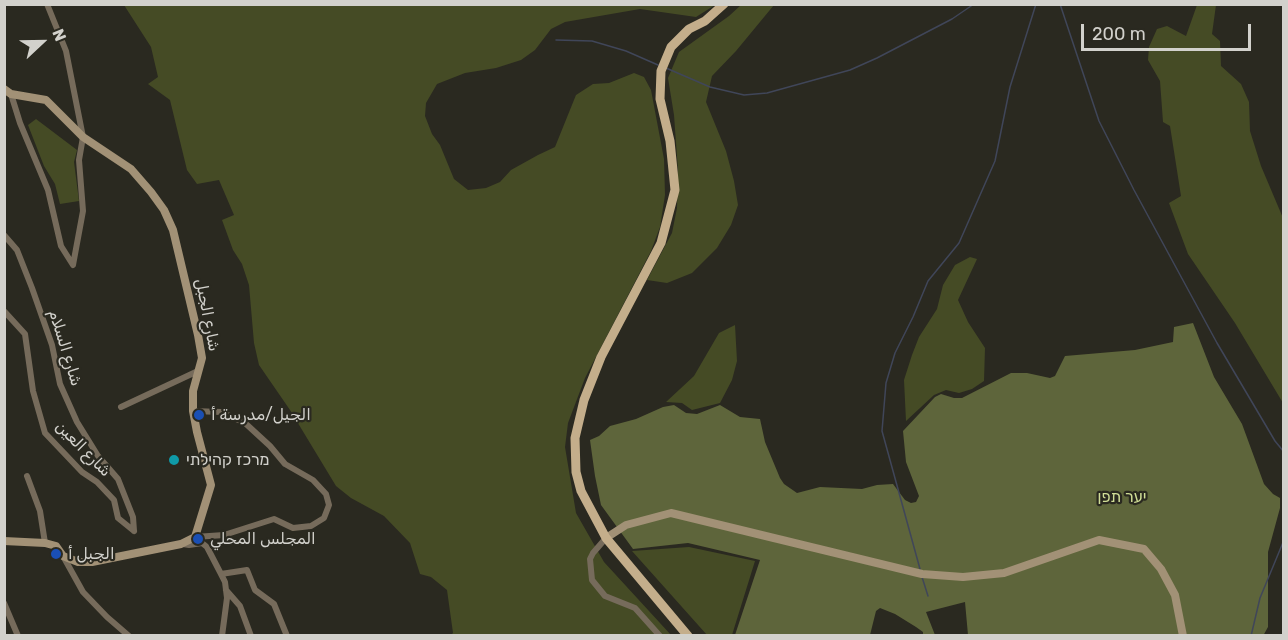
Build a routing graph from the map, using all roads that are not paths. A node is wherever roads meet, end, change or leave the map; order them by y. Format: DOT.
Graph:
graph roads {
  1 [pos="47,4"];
  2 [pos="724,4"];
  3 [pos="8,92"];
  4 [pos="83,137"];
  5 [pos="4,235"];
  6 [pos="4,311"];
  7 [pos="198,371"];
  8 [pos="121,407"];
  9 [pos="193,411"];
  10 [pos="27,476"];
  11 [pos="134,531"];
  12 [pos="195,537"];
  13 [pos="606,538"];
  14 [pos="4,541"];
  15 [pos="45,543"];
  16 [pos="181,544"];
  17 [pos="63,556"];
  18 [pos="221,574"];
  19 [pos="226,590"];
  20 [pos="4,603"];
  21 [pos="18,636"];
  22 [pos="129,636"];
  23 [pos="222,636"];
  24 [pos="251,636"];
  25 [pos="287,636"];
  26 [pos="660,636"];
  27 [pos="688,636"];
  28 [pos="1183,636"];
  1 -- 4 [label="street"];
  2 -- 13 [label="main road"];
  3 -- 4 [label="street, شارع الجبل"];
  3 -- 4 [label="street"];
  4 -- 7 [label="street, شارع الجبل"];
  5 -- 11 [label="street, شارع السلام"];
  6 -- 11 [label="street, شارع العين"];
  7 -- 8 [label="street"];
  7 -- 9 [label="street, شارع الجبل"];
  9 -- 12 [label="street, شارع الجبل"];
  9 -- 12 [label="street"];
  10 -- 15 [label="street"];
  12 -- 16 [label="street"];
  13 -- 26 [label="street"];
  13 -- 27 [label="main road"];
  13 -- 28 [label="street"];
  14 -- 15 [label="street"];
  15 -- 17 [label="street"];
  16 -- 17 [label="street"];
  16 -- 18 [label="street"];
  17 -- 22 [label="street"];
  18 -- 19 [label="street"];
  18 -- 25 [label="street"];
  19 -- 23 [label="street"];
  19 -- 24 [label="street"];
  20 -- 21 [label="street"];
}
